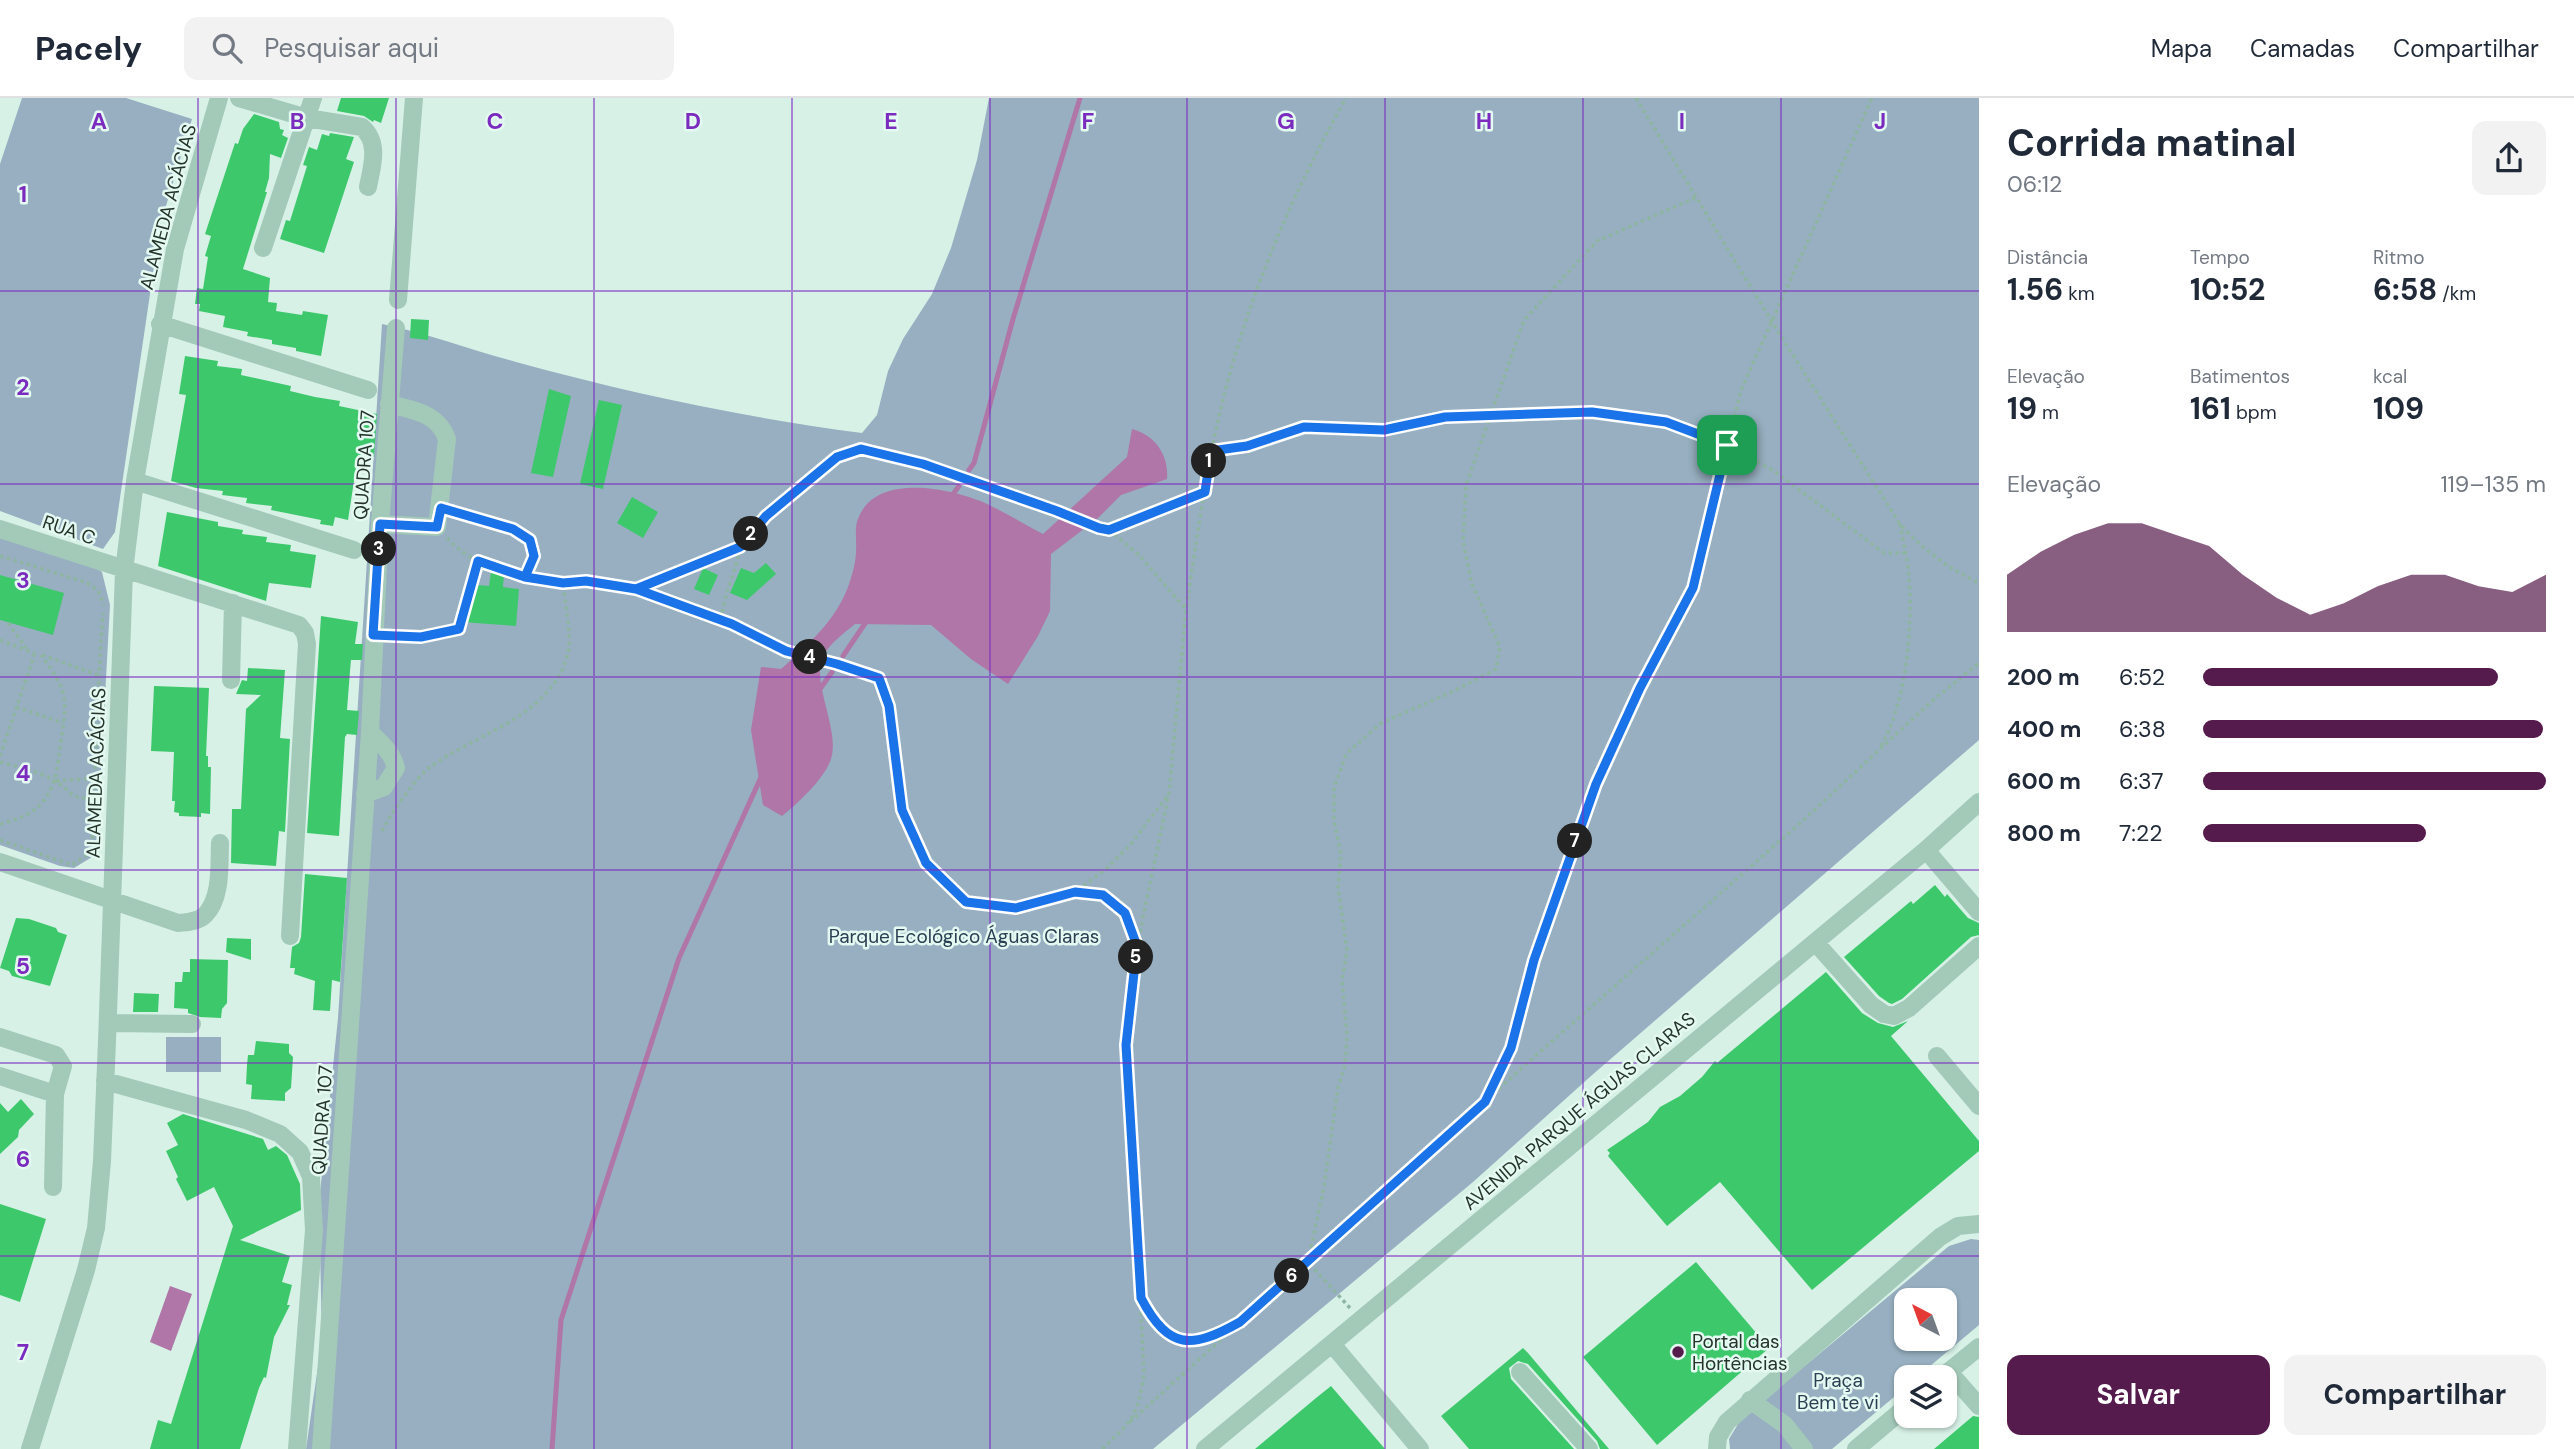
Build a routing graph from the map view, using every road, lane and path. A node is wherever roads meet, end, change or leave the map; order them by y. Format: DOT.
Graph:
graph roads {
  1 [pos="219,98"];
  2 [pos="239,98"];
  3 [pos="313,98"];
  4 [pos="414,98"];
  5 [pos="1346,98"];
  6 [pos="1636,98"];
  7 [pos="1872,98"];
  8 [pos="307,117"];
  9 [pos="368,187"];
  10 [pos="1697,197"];
  11 [pos="262,248"];
  12 [pos="398,300"];
  13 [pos="1772,322"];
  14 [pos="160,324"];
  15 [pos="396,328"];
  16 [pos="368,390"];
  17 [pos="389,404"];
  18 [pos="1488,417"];
  19 [pos="1727,445"];
  20 [pos="1211,451"];
  21 [pos="135,481"];
  22 [pos="1205,492"];
  23 [pos="441,508"];
  24 [pos="380,524"];
  25 [pos="1900,524"];
  26 [pos="437,527"];
  27 [pos="0,529"];
  28 [pos="1109,530"];
  29 [pos="740,547"];
  30 [pos="354,550"];
  31 [pos="1905,552"];
  32 [pos="0,556"];
  33 [pos="478,561"];
  34 [pos="124,571"];
  35 [pos="525,577"];
  36 [pos="563,583"];
  37 [pos="1979,583"];
  38 [pos="636,589"];
  39 [pos="233,603"];
  40 [pos="1186,609"];
  41 [pos="8,623"];
  42 [pos="732,624"];
  43 [pos="373,635"];
  44 [pos="0,640"];
  45 [pos="27,650"];
  46 [pos="35,653"];
  47 [pos="41,655"];
  48 [pos="1979,663"];
  49 [pos="98,675"];
  50 [pos="231,680"];
  51 [pos="16,707"];
  52 [pos="63,723"];
  53 [pos="370,732"];
  54 [pos="1878,750"];
  55 [pos="0,756"];
  56 [pos="0,762"];
  57 [pos="96,778"];
  58 [pos="56,781"];
  59 [pos="1169,793"];
  60 [pos="365,794"];
  61 [pos="94,798"];
  62 [pos="1979,802"];
  63 [pos="0,824"];
  64 [pos="379,838"];
  65 [pos="0,840"];
  66 [pos="220,843"];
  67 [pos="1926,850"];
  68 [pos="0,862"];
  69 [pos="1075,892"];
  70 [pos="112,901"];
  71 [pos="1979,912"];
  72 [pos="290,936"];
  73 [pos="1815,942"];
  74 [pos="1137,946"];
  75 [pos="1979,946"];
  76 [pos="108,1023"];
  77 [pos="192,1024"];
  78 [pos="0,1037"];
  79 [pos="1937,1056"];
  80 [pos="0,1076"];
  81 [pos="105,1081"];
  82 [pos="55,1094"];
  83 [pos="1485,1102"];
  84 [pos="1979,1106"];
  85 [pos="53,1186"];
  86 [pos="1979,1223"];
  87 [pos="1308,1262"];
  88 [pos="1141,1298"];
  89 [pos="1361,1320"];
  90 [pos="1240,1322"];
  91 [pos="1332,1344"];
  92 [pos="1979,1347"];
  93 [pos="1957,1365"];
  94 [pos="1520,1372"];
  95 [pos="1957,1386"];
  96 [pos="1750,1400"];
  97 [pos="1979,1406"];
  98 [pos="1894,1418"];
  99 [pos="1130,1422"];
  100 [pos="30,1449"];
  101 [pos="296,1449"];
  102 [pos="321,1449"];
  103 [pos="1102,1449"];
  104 [pos="1205,1449"];
  105 [pos="1420,1449"];
  106 [pos="1590,1449"];
  107 [pos="1717,1449"];
  108 [pos="1804,1449"];
  109 [pos="1856,1449"];
  1 -- 14 [label="street, ALAMEDA ACÁCIAS"];
  2 -- 8 [label="street"];
  3 -- 8 [label="street"];
  4 -- 12 [label="street"];
  5 -- 20 [label="path"];
  6 -- 10 [label="path"];
  7 -- 13 [label="path"];
  8 -- 9 [label="street"];
  8 -- 11 [label="street"];
  10 -- 13 [label="path"];
  10 -- 18 [label="path"];
  13 -- 19 [label="path"];
  13 -- 25 [label="path"];
  14 -- 16 [label="street"];
  14 -- 21 [label="street, ALAMEDA ACÁCIAS"];
  15 -- 17 [label="street, QUADRA 107"];
  17 -- 23 [label="street"];
  17 -- 24 [label="street, QUADRA 107"];
  18 -- 19 [label="path"];
  18 -- 20 [label="path"];
  18 -- 87 [label="path"];
  19 -- 31 [label="path"];
  19 -- 83 [label="path"];
  20 -- 22 [label="path"];
  21 -- 30 [label="street"];
  21 -- 34 [label="street, ALAMEDA ACÁCIAS"];
  22 -- 28 [label="path"];
  22 -- 40 [label="path"];
  23 -- 26 [label="street"];
  23 -- 35 [label="path"];
  24 -- 26 [label="street"];
  24 -- 43 [label="street, QUADRA 107"];
  25 -- 31 [label="path"];
  25 -- 37 [label="path"];
  26 -- 33 [label="path"];
  27 -- 34 [label="street, RUA C"];
  28 -- 29 [label="path"];
  28 -- 40 [label="path"];
  29 -- 38 [label="path"];
  29 -- 42 [label="path"];
  31 -- 54 [label="path"];
  32 -- 49 [label="path"];
  33 -- 35 [label="path"];
  33 -- 43 [label="path"];
  34 -- 39 [label="street, RUA C"];
  34 -- 70 [label="street, ALAMEDA ACÁCIAS"];
  35 -- 36 [label="path"];
  36 -- 38 [label="path"];
  36 -- 64 [label="path"];
  38 -- 42 [label="path"];
  39 -- 50 [label="street"];
  39 -- 72 [label="street, RUA C"];
  40 -- 59 [label="path"];
  41 -- 45 [label="path"];
  42 -- 69 [label="path"];
  43 -- 53 [label="street, QUADRA 107"];
  44 -- 45 [label="path"];
  45 -- 46 [label="path"];
  46 -- 47 [label="path"];
  46 -- 51 [label="path"];
  47 -- 49 [label="path"];
  47 -- 52 [label="path"];
  48 -- 54 [label="path"];
  49 -- 57 [label="path"];
  51 -- 52 [label="path"];
  51 -- 55 [label="path"];
  52 -- 58 [label="path"];
  53 -- 60 [label="street, QUADRA 107"];
  53 -- 60 [label="street"];
  54 -- 83 [label="path"];
  56 -- 58 [label="path"];
  57 -- 58 [label="path"];
  57 -- 61 [label="path"];
  58 -- 61 [label="path"];
  58 -- 63 [label="path"];
  59 -- 69 [label="path"];
  59 -- 74 [label="path"];
  60 -- 102 [label="street, QUADRA 107"];
  61 -- 65 [label="path"];
  62 -- 67 [label="street, AVENIDA PARQUE ÁGUAS CLARAS"];
  66 -- 70 [label="street"];
  67 -- 71 [label="street"];
  67 -- 73 [label="street, AVENIDA PARQUE ÁGUAS CLARAS"];
  68 -- 70 [label="street"];
  69 -- 74 [label="path"];
  70 -- 76 [label="street, ALAMEDA ACÁCIAS"];
  73 -- 75 [label="street"];
  73 -- 89 [label="street, AVENIDA PARQUE ÁGUAS CLARAS"];
  74 -- 88 [label="path"];
  76 -- 77 [label="street"];
  76 -- 81 [label="street, ALAMEDA ACÁCIAS"];
  78 -- 82 [label="street"];
  79 -- 84 [label="street"];
  80 -- 82 [label="street"];
  81 -- 100 [label="street, ALAMEDA ACÁCIAS"];
  81 -- 101 [label="street"];
  82 -- 85 [label="street"];
  83 -- 87 [label="path"];
  86 -- 96 [label="street"];
  87 -- 89 [label="path"];
  87 -- 90 [label="path"];
  88 -- 90 [label="path"];
  88 -- 99 [label="path"];
  89 -- 91 [label="street, AVENIDA PARQUE ÁGUAS CLARAS"];
  90 -- 99 [label="path"];
  91 -- 104 [label="street, AVENIDA PARQUE ÁGUAS CLARAS"];
  91 -- 105 [label="street"];
  92 -- 93 [label="street"];
  94 -- 106 [label="street"];
  95 -- 97 [label="street"];
  96 -- 107 [label="street"];
  96 -- 108 [label="street"];
  98 -- 109 [label="street"];
  99 -- 103 [label="path"];
}
